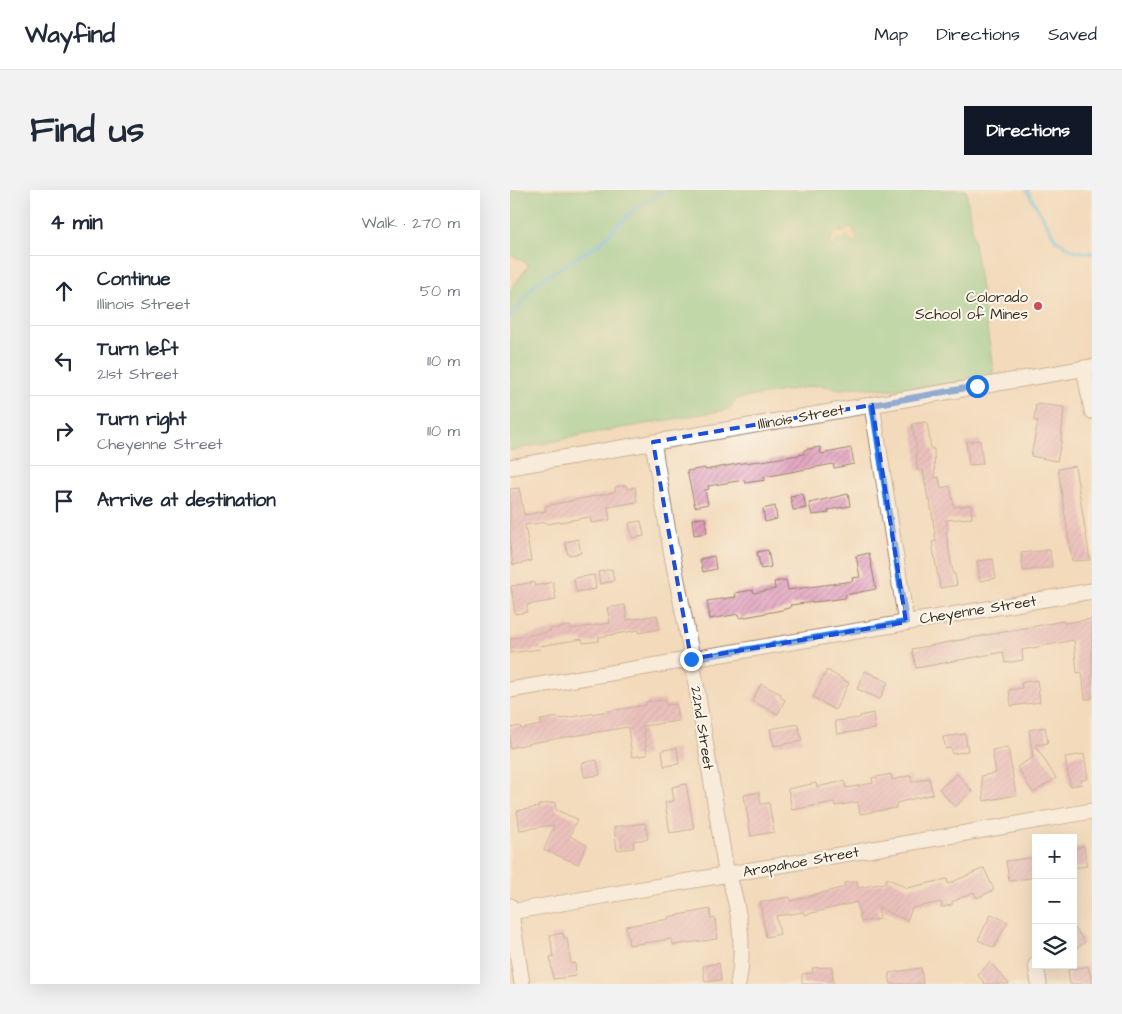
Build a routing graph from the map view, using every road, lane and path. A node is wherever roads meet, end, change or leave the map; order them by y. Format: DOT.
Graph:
graph roads {
  1 [pos="1088,368"];
  2 [pos="872,405"];
  3 [pos="1092,411"];
  4 [pos="653,442"];
  5 [pos="510,467"];
  6 [pos="1092,591"];
  7 [pos="906,622"];
  8 [pos="691,659"];
  9 [pos="510,690"];
  10 [pos="1092,811"];
  11 [pos="727,874"];
  12 [pos="510,910"];
  13 [pos="1036,969"];
  14 [pos="522,984"];
  15 [pos="738,984"];
  16 [pos="1039,984"];
  1 -- 2 [label="street, Illinois Street"];
  1 -- 3 [label="street"];
  2 -- 4 [label="street, Illinois Street"];
  2 -- 7 [label="street"];
  4 -- 5 [label="street, Illinois Street"];
  4 -- 8 [label="street, 22nd Street"];
  6 -- 7 [label="street, Cheyenne Street"];
  7 -- 8 [label="street, Cheyenne Street"];
  8 -- 9 [label="street, Cheyenne Street"];
  8 -- 11 [label="street, 22nd Street"];
  10 -- 11 [label="street, Arapahoe Street"];
  11 -- 12 [label="street, Arapahoe Street"];
  11 -- 15 [label="street, 22nd Street"];
  12 -- 14 [label="street"];
  13 -- 16 [label="street"];
}
